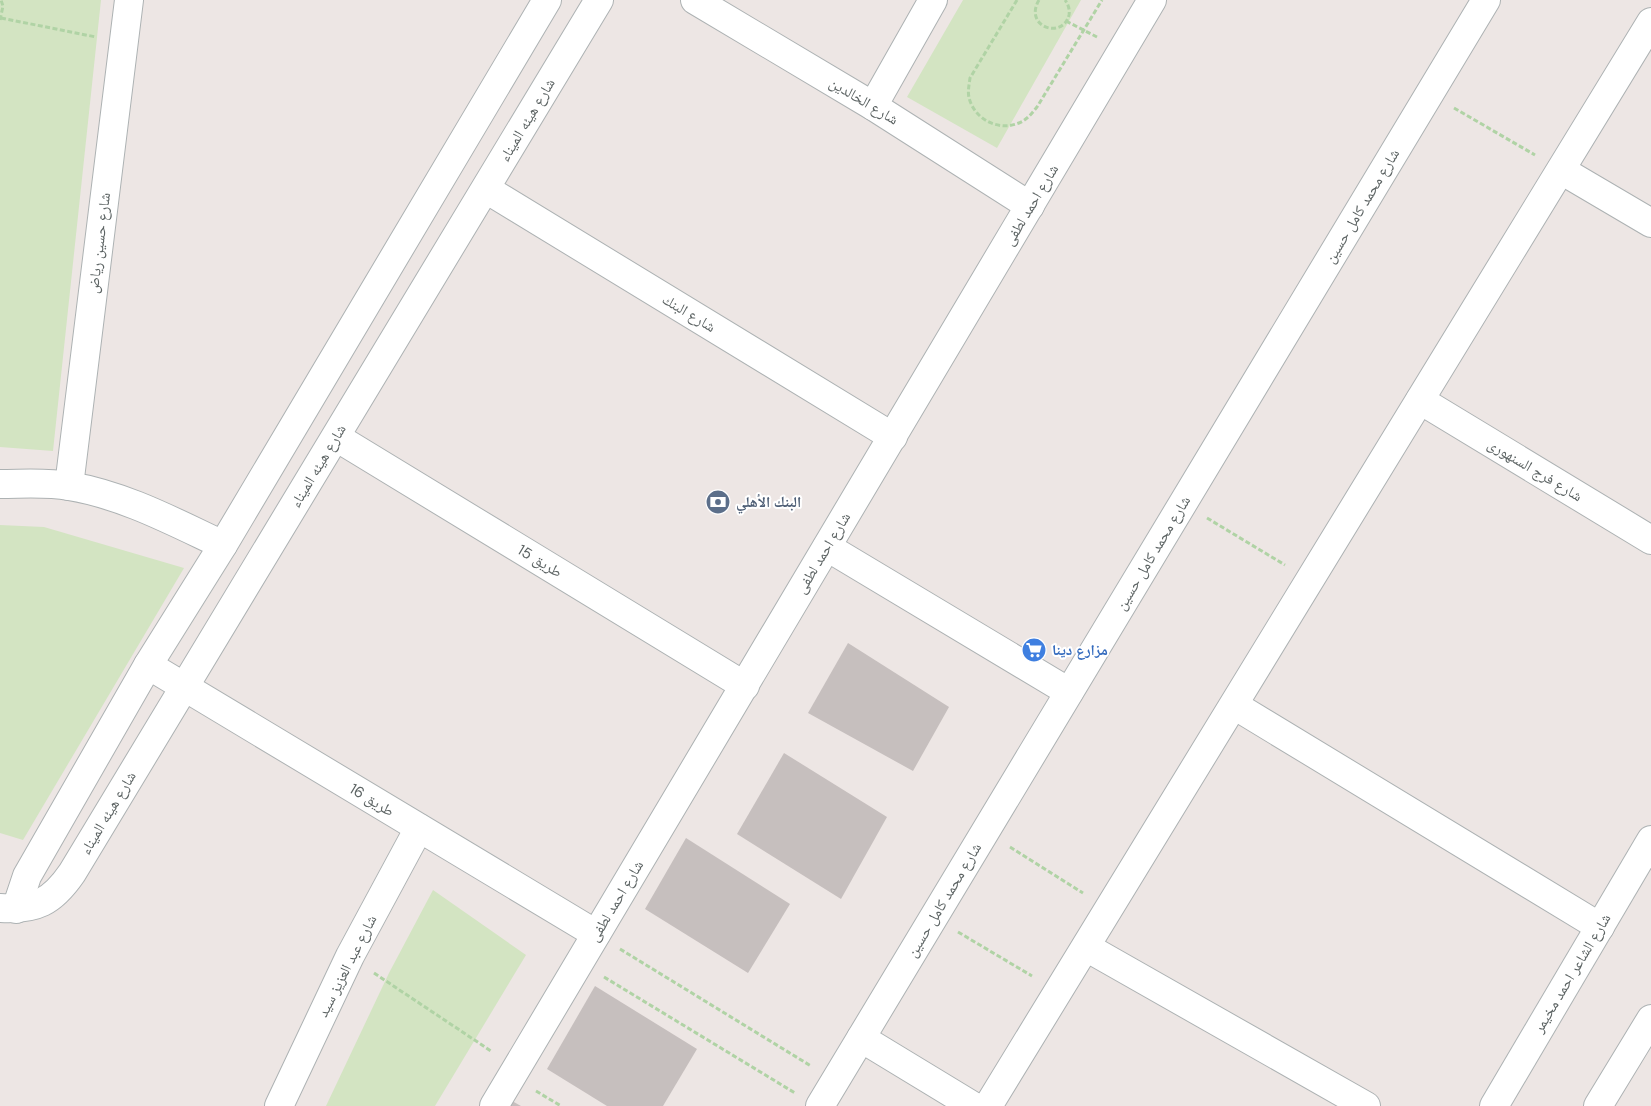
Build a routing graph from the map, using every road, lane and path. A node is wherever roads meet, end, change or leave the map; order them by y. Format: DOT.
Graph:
graph roads {
  1 [pos="1,0"];
  2 [pos="129,0"];
  3 [pos="547,0"];
  4 [pos="599,0"];
  5 [pos="695,0"];
  6 [pos="933,0"];
  7 [pos="1017,0"];
  8 [pos="1038,0"];
  9 [pos="1065,0"];
  10 [pos="1102,0"];
  11 [pos="1152,0"];
  12 [pos="1480,2"];
  13 [pos="1,19"];
  14 [pos="1651,22"];
  15 [pos="124,43"];
  16 [pos="1429,94"];
  17 [pos="873,106"];
  18 [pos="1561,170"];
  19 [pos="486,189"];
  20 [pos="1030,206"];
  21 [pos="1651,223"];
  22 [pos="1420,400"];
  23 [pos="336,437"];
  24 [pos="893,437"];
  25 [pos="0,484"];
  26 [pos="69,486"];
  27 [pos="1183,504"];
  28 [pos="1651,540"];
  29 [pos="223,545"];
  30 [pos="827,547"];
  31 [pos="1310,580"];
  32 [pos="148,665"];
  33 [pos="745,686"];
  34 [pos="184,687"];
  35 [pos="1069,692"];
  36 [pos="1234,705"];
  37 [pos="419,828"];
  38 [pos="985,832"];
  39 [pos="1651,840"];
  40 [pos="8,909"];
  41 [pos="1109,909"];
  42 [pos="934,917"];
  43 [pos="1600,927"];
  44 [pos="596,934"];
  45 [pos="1086,947"];
  46 [pos="350,956"];
  47 [pos="579,962"];
  48 [pos="1059,992"];
  49 [pos="1651,1018"];
  50 [pos="860,1038"];
  51 [pos="517,1068"];
  52 [pos="835,1081"];
  53 [pos="810,1101"];
  54 [pos="279,1106"];
  55 [pos="494,1106"];
  56 [pos="973,1106"];
  57 [pos="988,1106"];
  58 [pos="1366,1106"];
  59 [pos="1494,1106"];
  60 [pos="1598,1106"];
  1 -- 13 [label="path"];
  2 -- 15 [label="street, شارع حسين رياض"];
  3 -- 29 [label="street, شارع هيئه الميناء"];
  4 -- 19 [label="street, شارع هيئه الميناء"];
  5 -- 17 [label="street, شارع الخالدين"];
  6 -- 17 [label="street"];
  7 -- 10 [label="path"];
  8 -- 9 [label="path"];
  11 -- 20 [label="street, شارع احمد لطفى"];
  12 -- 16 [label="street, شارع محمد كامل حسين"];
  13 -- 15 [label="path"];
  14 -- 18 [label="street"];
  15 -- 26 [label="street, شارع حسين رياض"];
  16 -- 18 [label="path"];
  16 -- 27 [label="street, شارع محمد كامل حسين"];
  17 -- 20 [label="street, شارع الخالدين"];
  18 -- 21 [label="street"];
  18 -- 22 [label="street"];
  19 -- 23 [label="street, شارع هيئه الميناء"];
  19 -- 24 [label="street, شارع البنك"];
  20 -- 24 [label="street, شارع احمد لطفى"];
  22 -- 28 [label="street, شارع فرج السنهورى"];
  22 -- 31 [label="street"];
  23 -- 33 [label="street, طريق 15"];
  23 -- 34 [label="street, شارع هيئه الميناء"];
  24 -- 30 [label="street, شارع احمد لطفى"];
  25 -- 26 [label="street"];
  26 -- 29 [label="street"];
  27 -- 31 [label="path"];
  27 -- 35 [label="street, شارع محمد كامل حسين"];
  29 -- 32 [label="street, شارع هيئه الميناء"];
  30 -- 33 [label="street, شارع احمد لطفى"];
  30 -- 35 [label="street"];
  31 -- 36 [label="street"];
  32 -- 34 [label="street, طريق 16"];
  32 -- 40 [label="street, شارع هيئه الميناء"];
  33 -- 44 [label="street, شارع احمد لطفى"];
  34 -- 37 [label="street, طريق 16"];
  34 -- 40 [label="street, شارع هيئه الميناء"];
  35 -- 38 [label="street, شارع محمد كامل حسين"];
  36 -- 41 [label="street"];
  36 -- 43 [label="street"];
  37 -- 44 [label="street, طريق 16"];
  37 -- 46 [label="street, شارع عبد العزيز سيد"];
  38 -- 41 [label="path"];
  38 -- 42 [label="street, شارع محمد كامل حسين"];
  39 -- 43 [label="street, شارع الشاعر احمد مخيمر"];
  41 -- 45 [label="street"];
  42 -- 48 [label="path"];
  42 -- 50 [label="street, شارع محمد كامل حسين"];
  43 -- 59 [label="street, شارع الشاعر احمد مخيمر"];
  44 -- 47 [label="street, شارع احمد لطفى"];
  44 -- 52 [label="path"];
  45 -- 48 [label="street"];
  45 -- 58 [label="street"];
  46 -- 51 [label="path"];
  46 -- 54 [label="street, شارع عبد العزيز سيد"];
  47 -- 51 [label="street, شارع احمد لطفى"];
  47 -- 53 [label="path"];
  48 -- 57 [label="street"];
  49 -- 60 [label="street"];
  50 -- 52 [label="street, شارع محمد كامل حسين"];
  50 -- 56 [label="street"];
  51 -- 55 [label="street, شارع احمد لطفى"];
  52 -- 53 [label="street, شارع محمد كامل حسين"];
}
